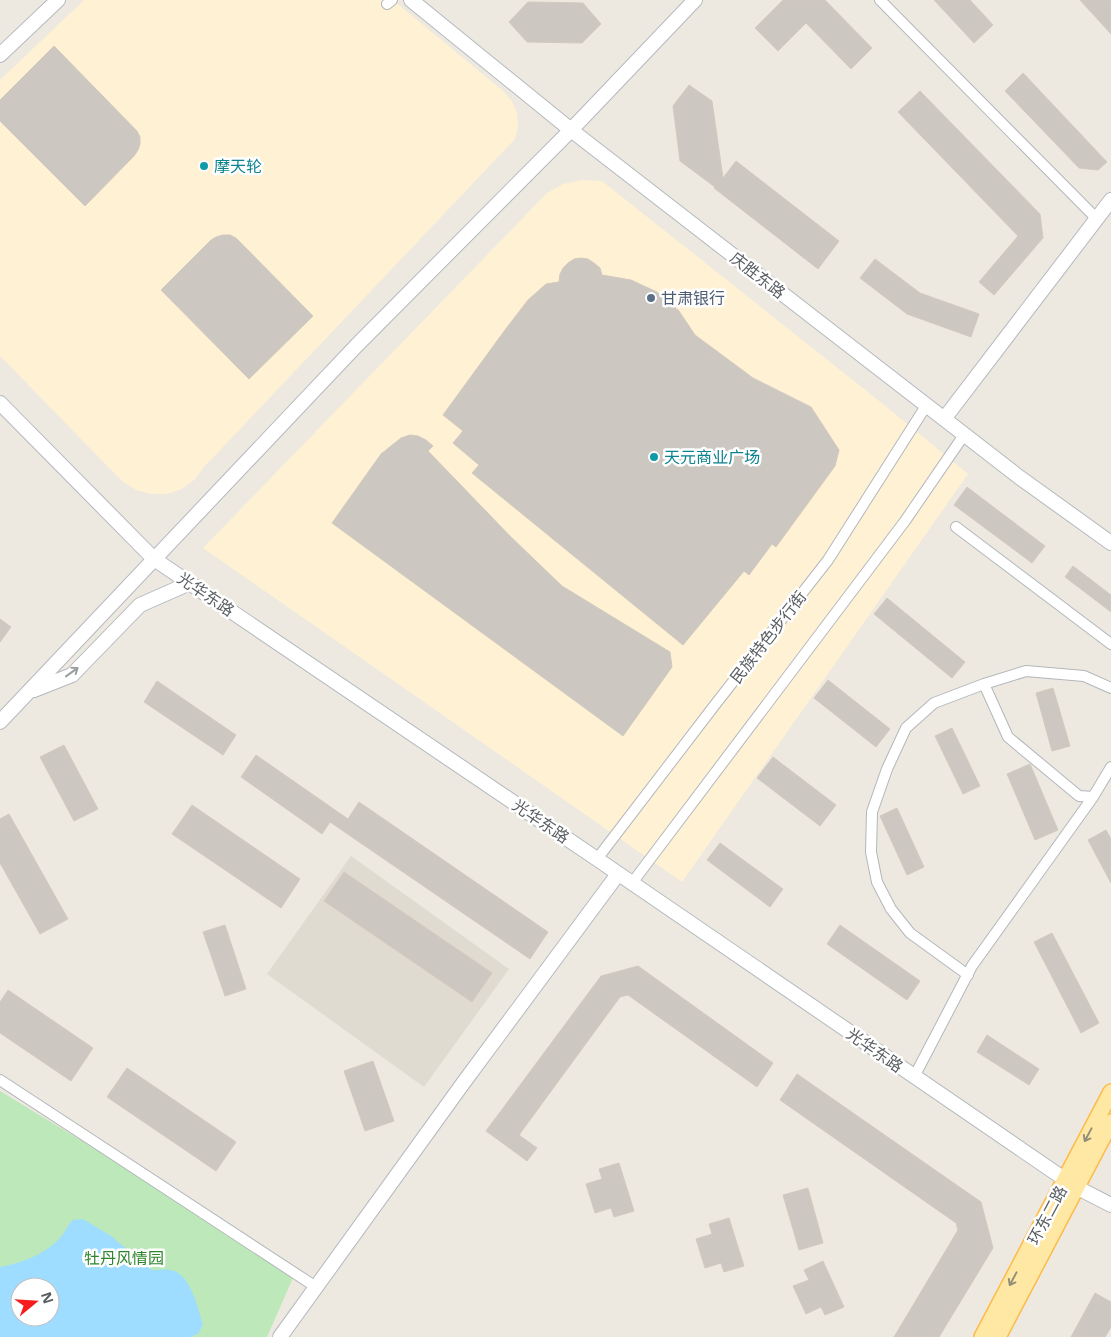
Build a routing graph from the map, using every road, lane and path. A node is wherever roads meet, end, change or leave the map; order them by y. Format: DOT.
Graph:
graph roads {
  1 [pos="58,0"];
  2 [pos="411,0"];
  3 [pos="695,0"];
  4 [pos="880,0"];
  5 [pos="0,54"];
  6 [pos="571,130"];
  7 [pos="1111,200"];
  8 [pos="1097,218"];
  9 [pos="0,402"];
  10 [pos="926,406"];
  11 [pos="944,419"];
  12 [pos="964,435"];
  13 [pos="956,527"];
  14 [pos="1111,543"];
  15 [pos="154,559"];
  16 [pos="190,583"];
  17 [pos="1111,644"];
  18 [pos="984,684"];
  19 [pos="1111,688"];
  20 [pos="28,692"];
  21 [pos="0,722"];
  22 [pos="1111,767"];
  23 [pos="1093,797"];
  24 [pos="597,859"];
  25 [pos="618,874"];
  26 [pos="632,883"];
  27 [pos="968,975"];
  28 [pos="914,1077"];
  29 [pos="0,1080"];
  30 [pos="1111,1092"];
  31 [pos="1111,1122"];
  32 [pos="1071,1184"];
  33 [pos="1111,1205"];
  34 [pos="316,1287"];
  35 [pos="280,1337"];
  36 [pos="982,1337"];
  37 [pos="998,1337"];
  1 -- 5 [label="main road"];
  2 -- 6 [label="main road, 庆胜东路"];
  3 -- 6 [label="main road"];
  4 -- 8 [label="street"];
  6 -- 10 [label="main road, 庆胜东路"];
  6 -- 15 [label="main road"];
  7 -- 8 [label="main road"];
  8 -- 11 [label="main road"];
  9 -- 15 [label="main road, 光华东路"];
  10 -- 11 [label="main road, 庆胜东路"];
  10 -- 24 [label="street, 民族特色步行街"];
  11 -- 12 [label="main road, 庆胜东路"];
  12 -- 14 [label="main road, 庆胜东路"];
  12 -- 26 [label="street"];
  13 -- 17 [label="street"];
  15 -- 16 [label="main road, 光华东路"];
  15 -- 20 [label="main road"];
  20 -- 16 [label="main road, one-way"];
  16 -- 24 [label="main road, 光华东路"];
  18 -- 19 [label="street"];
  18 -- 23 [label="street"];
  18 -- 27 [label="street"];
  20 -- 21 [label="main road"];
  22 -- 23 [label="street"];
  23 -- 27 [label="street"];
  24 -- 25 [label="main road, 光华东路"];
  25 -- 26 [label="main road, 光华东路"];
  25 -- 34 [label="main road"];
  26 -- 28 [label="main road, 光华东路"];
  27 -- 28 [label="street"];
  28 -- 32 [label="main road, 光华东路"];
  29 -- 34 [label="street"];
  30 -- 32 [label="main road, 环东二路, one-way"];
  31 -- 32 [label="main road, 环东二路"];
  32 -- 33 [label="main road, 光华东路"];
  32 -- 36 [label="main road, 环东二路, one-way"];
  32 -- 37 [label="main road, 环东二路"];
  34 -- 35 [label="main road"];
}
